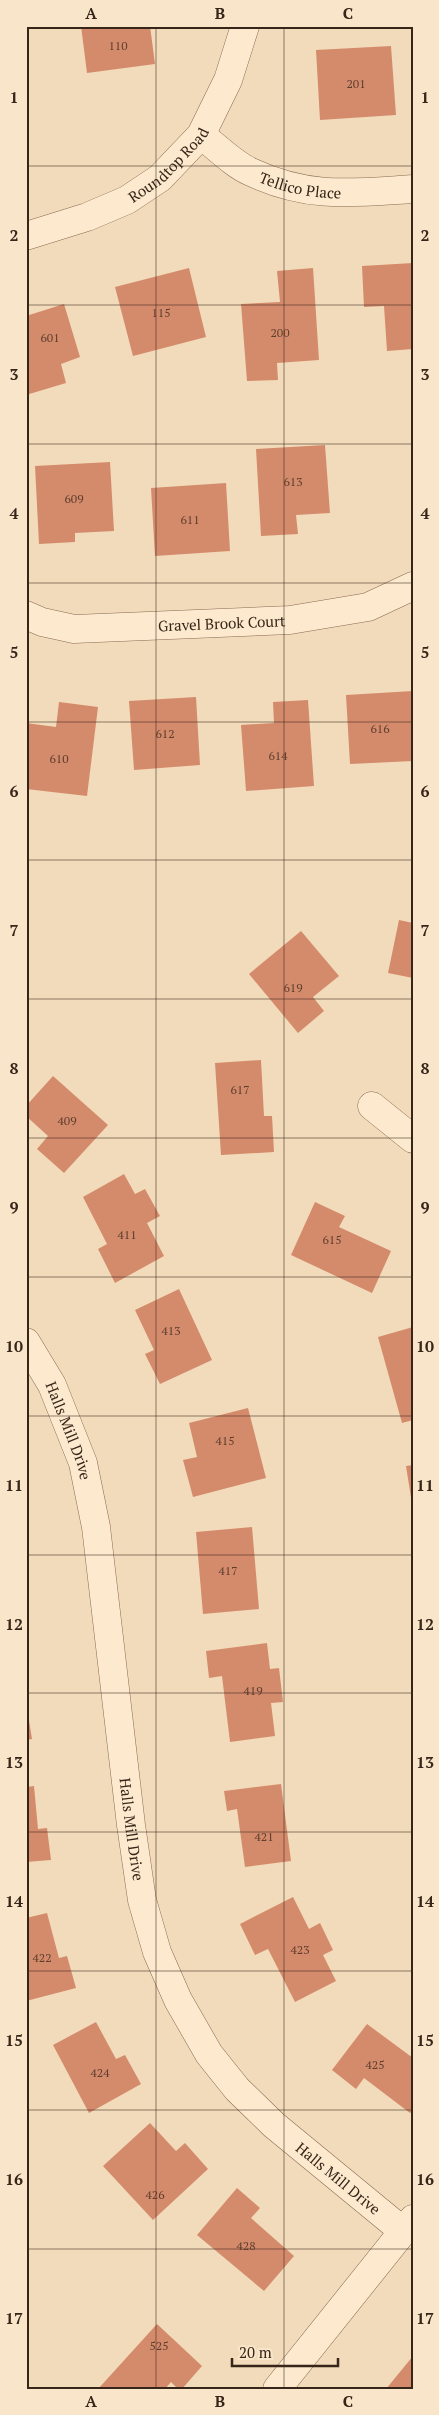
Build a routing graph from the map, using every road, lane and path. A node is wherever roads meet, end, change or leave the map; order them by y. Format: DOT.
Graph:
graph roads {
  1 [pos="245,26"];
  2 [pos="201,136"];
  3 [pos="413,189"];
  4 [pos="26,236"];
  5 [pos="413,586"];
  6 [pos="26,615"];
  7 [pos="372,1106"];
  8 [pos="413,1139"];
  9 [pos="26,1342"];
  10 [pos="408,2225"];
  11 [pos="277,2389"];
  1 -- 2 [label="street, Roundtop Road"];
  2 -- 3 [label="street, Tellico Place"];
  2 -- 4 [label="street, Roundtop Road"];
  5 -- 6 [label="street, Gravel Brook Court"];
  7 -- 8 [label="street"];
  9 -- 10 [label="street, Halls Mill Drive"];
  10 -- 11 [label="street"];
}
